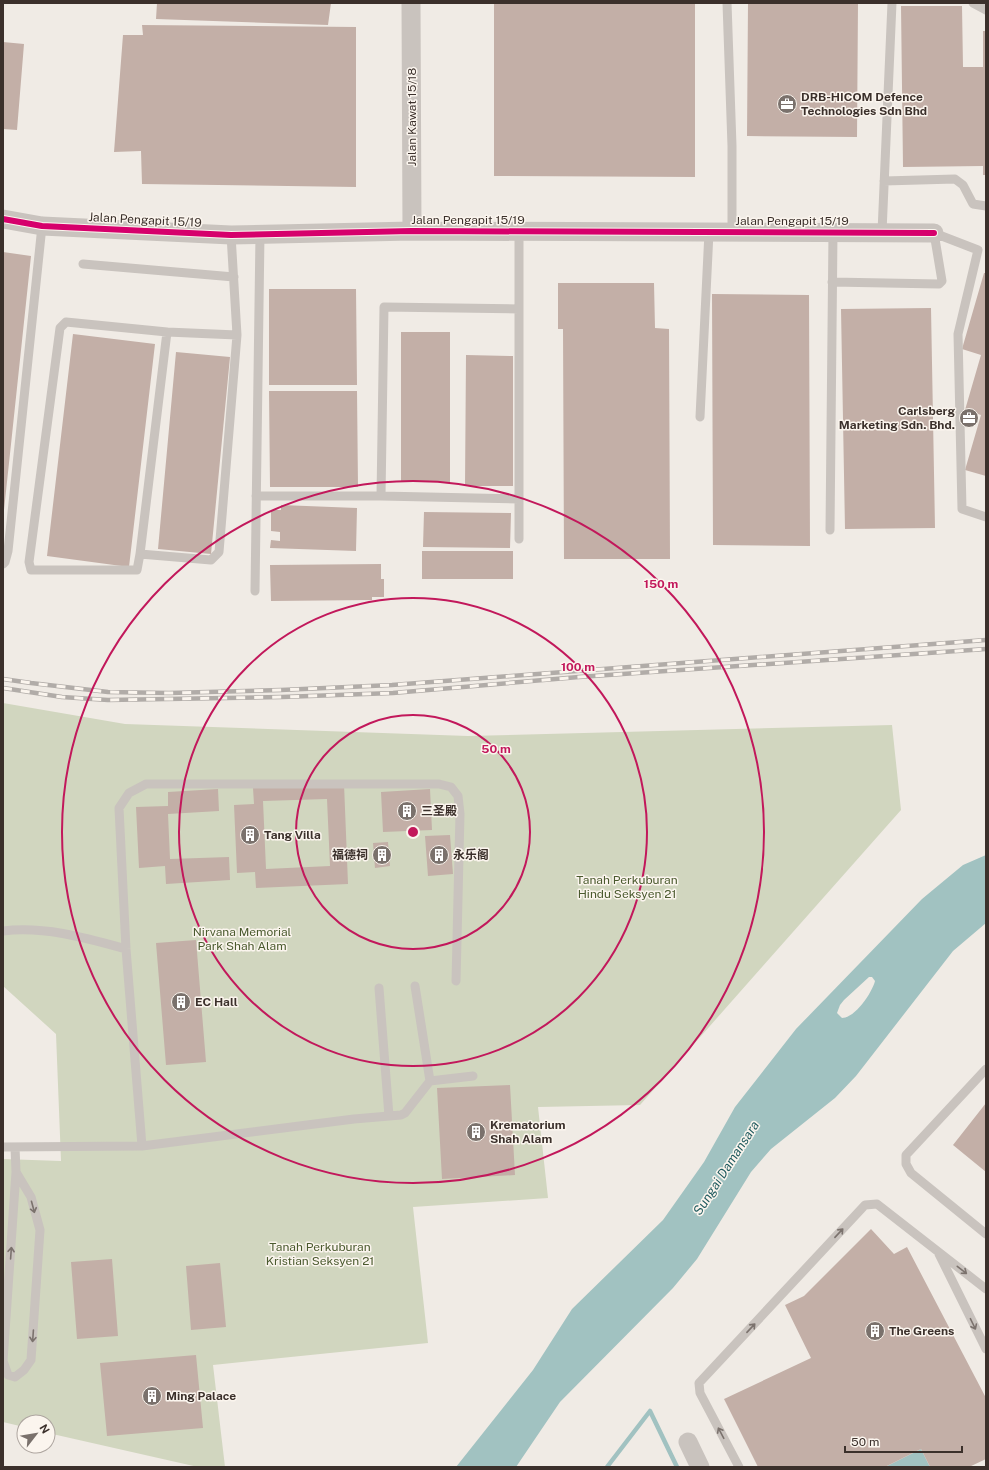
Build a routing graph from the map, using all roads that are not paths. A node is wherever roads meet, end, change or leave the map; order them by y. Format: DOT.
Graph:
graph roads {
  1 [pos="411,3"];
  2 [pos="727,3"];
  3 [pos="892,3"];
  4 [pos="973,3"];
  5 [pos="986,10"];
  6 [pos="884,180"];
  7 [pos="986,206"];
  8 [pos="3,219"];
  9 [pos="42,226"];
  10 [pos="412,231"];
  11 [pos="519,232"];
  12 [pos="709,232"];
  13 [pos="732,232"];
  14 [pos="833,232"];
  15 [pos="882,232"];
  16 [pos="934,232"];
  17 [pos="260,234"];
  18 [pos="231,235"];
  19 [pos="83,264"];
  20 [pos="234,277"];
  21 [pos="832,282"];
  22 [pos="519,309"];
  23 [pos="167,332"];
  24 [pos="237,335"];
  25 [pos="700,417"];
  26 [pos="256,496"];
  27 [pos="381,496"];
  28 [pos="519,499"];
  29 [pos="986,517"];
  30 [pos="830,530"];
  31 [pos="519,539"];
  32 [pos="140,554"];
  33 [pos="3,564"];
  34 [pos="256,591"];
  35 [pos="3,931"];
  36 [pos="126,949"];
  37 [pos="456,981"];
  38 [pos="415,986"];
  39 [pos="379,988"];
  40 [pos="986,1069"];
  41 [pos="473,1076"];
  42 [pos="430,1081"];
  43 [pos="389,1116"];
  44 [pos="3,1146"];
  45 [pos="15,1146"];
  46 [pos="142,1146"];
  47 [pos="16,1172"];
  48 [pos="986,1234"];
  49 [pos="937,1251"];
  50 [pos="986,1289"];
  51 [pos="986,1349"];
  52 [pos="688,1442"];
  53 [pos="700,1467"];
  54 [pos="739,1467"];
  1 -- 10 [label="street, Jalan Kawat 15/18"];
  2 -- 13 [label="lane"];
  3 -- 6 [label="lane"];
  4 -- 5 [label="lane"];
  6 -- 7 [label="lane"];
  6 -- 15 [label="lane"];
  8 -- 9 [label="street, Jalan Pengapit 15/19"];
  9 -- 18 [label="street, Jalan Pengapit 15/19"];
  9 -- 33 [label="lane"];
  10 -- 11 [label="street, Jalan Pengapit 15/19"];
  10 -- 17 [label="street, Jalan Pengapit 15/19"];
  11 -- 12 [label="street, Jalan Pengapit 15/19"];
  11 -- 22 [label="lane"];
  12 -- 13 [label="street, Jalan Pengapit 15/19"];
  12 -- 25 [label="lane"];
  13 -- 14 [label="street, Jalan Pengapit 15/19"];
  14 -- 15 [label="street, Jalan Pengapit 15/19"];
  14 -- 21 [label="lane"];
  15 -- 16 [label="street, Jalan Pengapit 15/19"];
  16 -- 21 [label="lane"];
  16 -- 29 [label="lane"];
  17 -- 18 [label="street, Jalan Pengapit 15/19"];
  17 -- 26 [label="lane"];
  18 -- 20 [label="lane"];
  19 -- 20 [label="lane"];
  20 -- 24 [label="lane"];
  21 -- 30 [label="lane"];
  22 -- 27 [label="lane"];
  22 -- 28 [label="lane"];
  23 -- 24 [label="lane"];
  23 -- 32 [label="lane"];
  23 -- 32 [label="lane"];
  24 -- 32 [label="lane"];
  26 -- 27 [label="lane"];
  26 -- 34 [label="lane"];
  27 -- 28 [label="lane"];
  28 -- 31 [label="lane"];
  35 -- 36 [label="lane"];
  36 -- 37 [label="lane"];
  36 -- 46 [label="lane"];
  38 -- 42 [label="lane"];
  39 -- 43 [label="lane"];
  40 -- 48 [label="lane"];
  41 -- 42 [label="lane"];
  42 -- 43 [label="lane"];
  43 -- 46 [label="lane"];
  44 -- 45 [label="lane"];
  45 -- 46 [label="lane"];
  45 -- 47 [label="lane"];
  47 -- 47 [label="lane, one-way"];
  49 -- 50 [label="lane, one-way"];
  49 -- 51 [label="lane, one-way"];
  54 -- 49 [label="lane, one-way"];
  52 -- 53 [label="street"];
}
